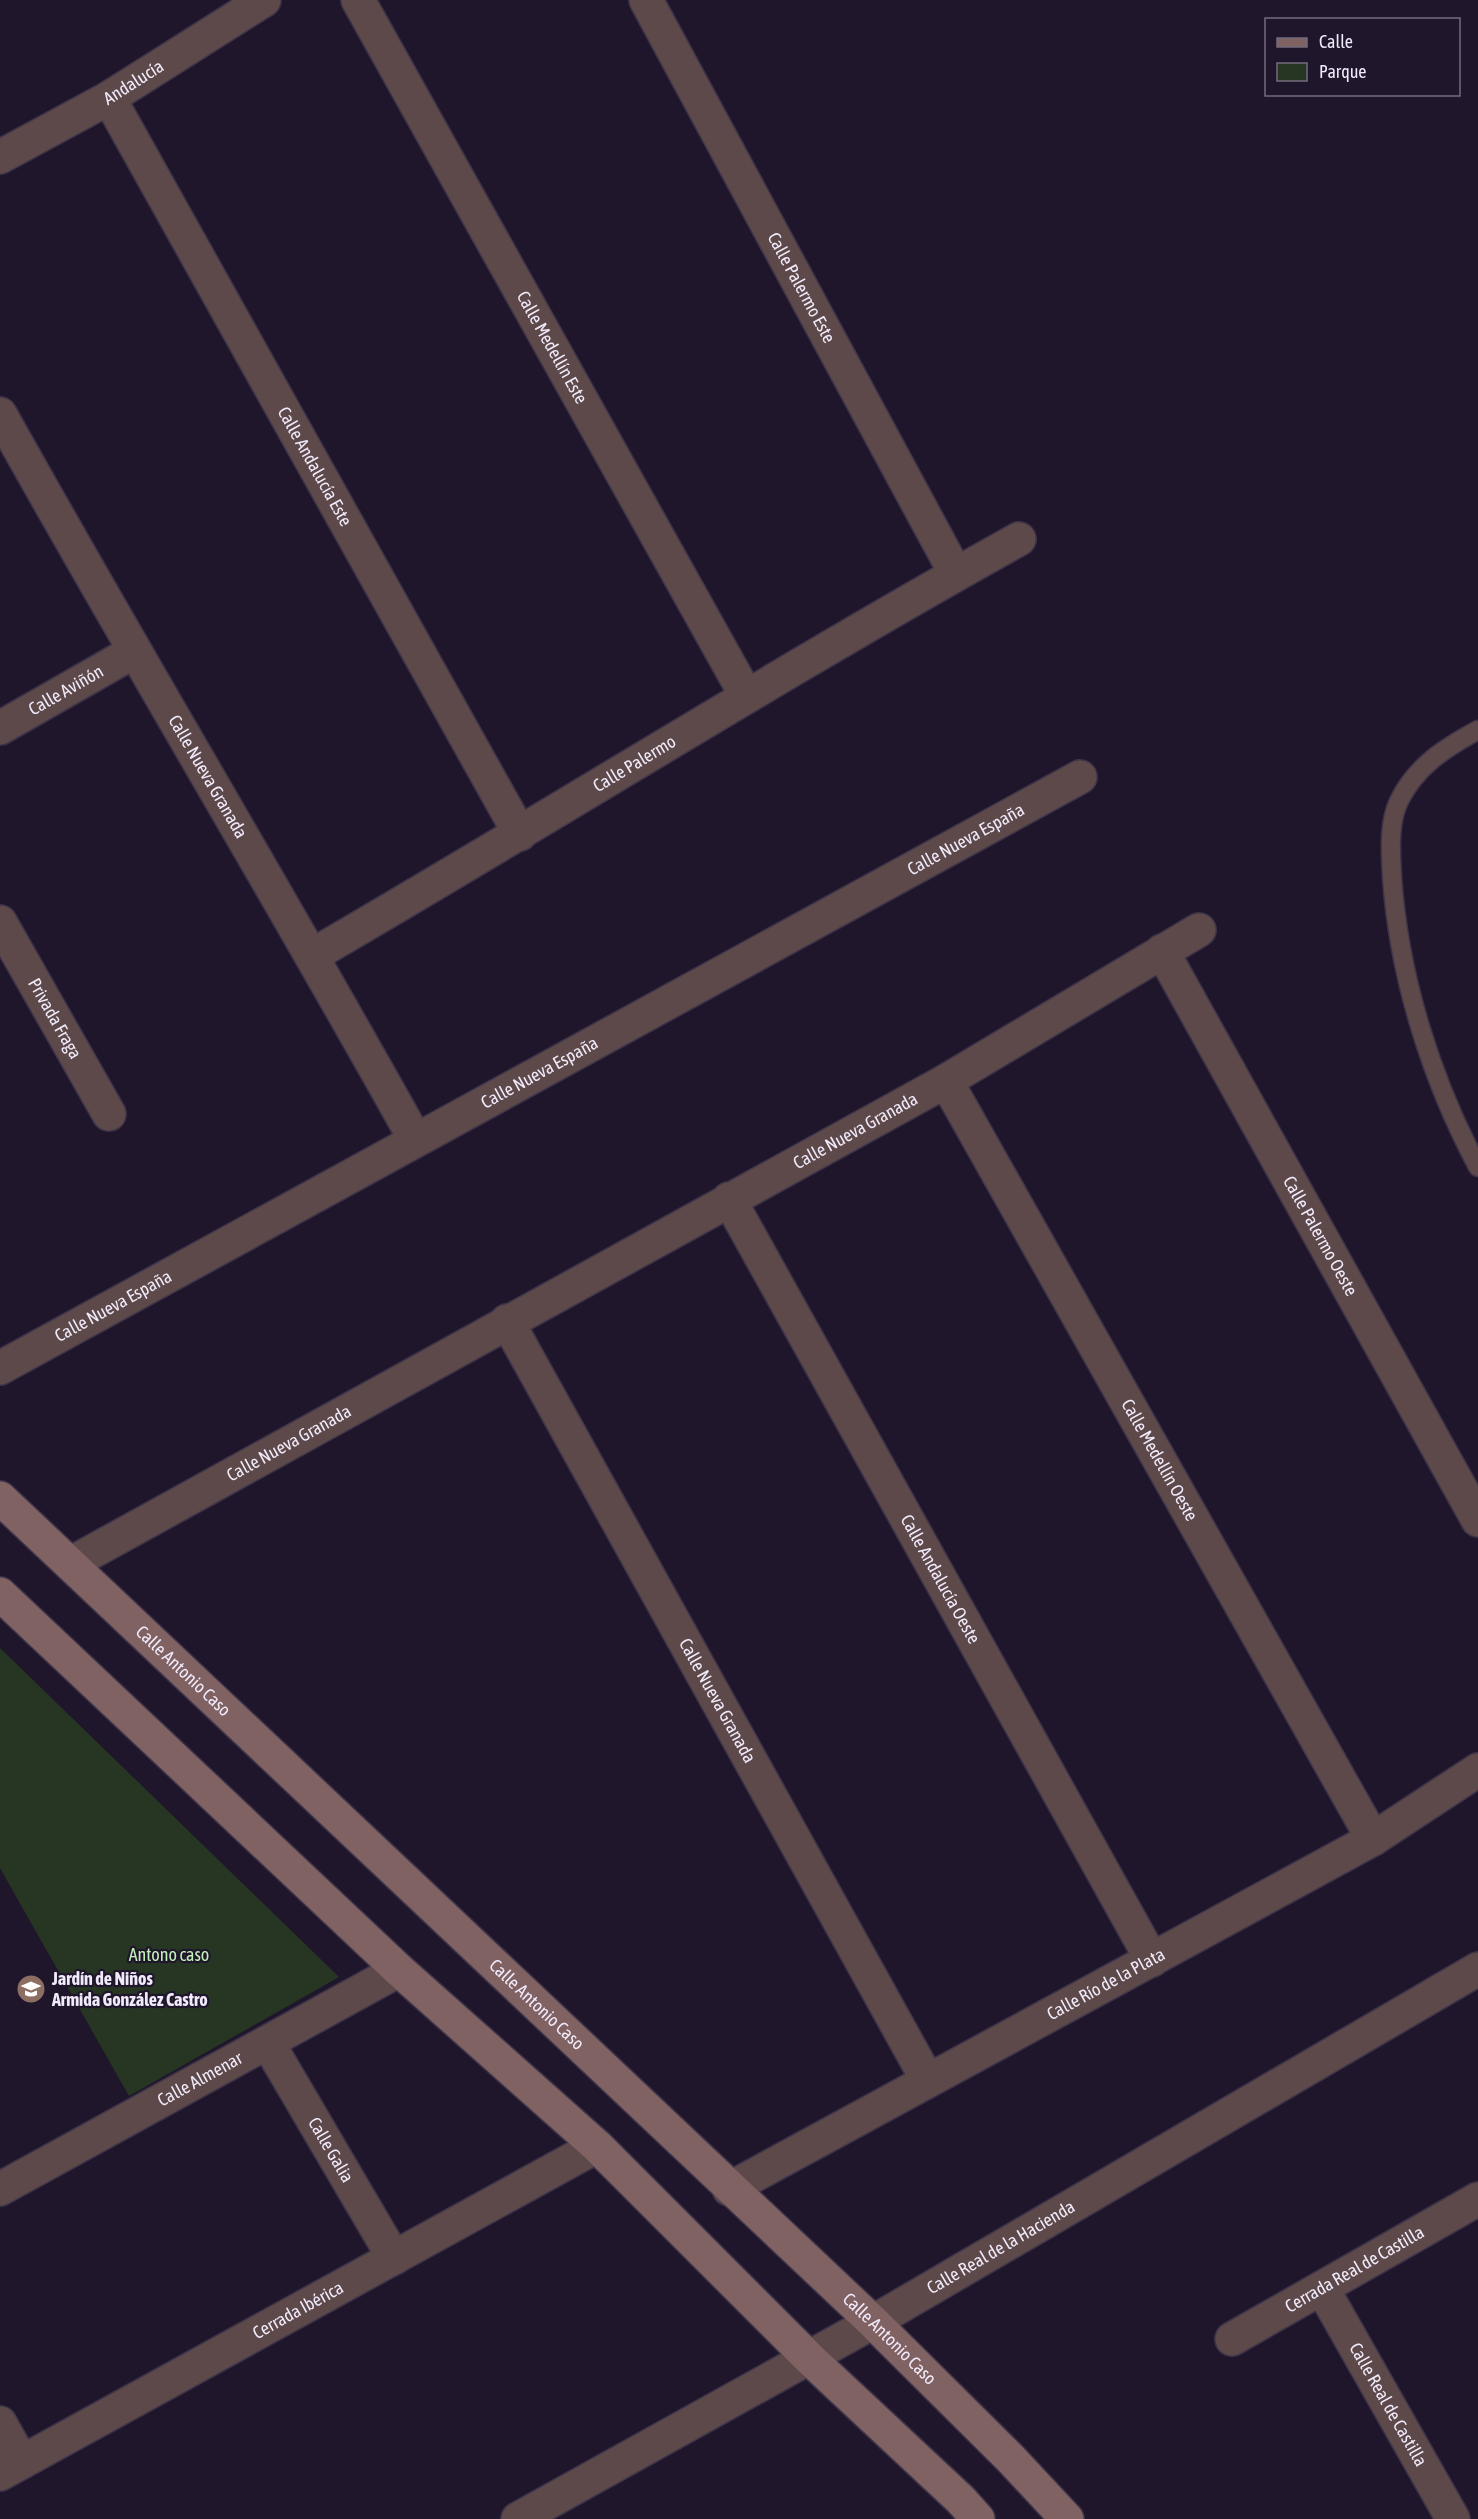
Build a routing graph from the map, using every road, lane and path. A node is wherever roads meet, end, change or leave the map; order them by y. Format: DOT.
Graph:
graph roads {
  1 [pos="264,0"];
  2 [pos="358,0"];
  3 [pos="646,0"];
  4 [pos="109,99"];
  5 [pos="0,157"];
  6 [pos="3,427"];
  7 [pos="1019,539"];
  8 [pos="956,574"];
  9 [pos="133,652"];
  10 [pos="746,695"];
  11 [pos="0,728"];
  12 [pos="1478,730"];
  13 [pos="1080,777"];
  14 [pos="520,834"];
  15 [pos="0,922"];
  16 [pos="1199,930"];
  17 [pos="1162,951"];
  18 [pos="313,955"];
  19 [pos="946,1081"];
  20 [pos="108,1114"];
  21 [pos="416,1139"];
  22 [pos="1478,1167"];
  23 [pos="729,1199"];
  24 [pos="507,1322"];
  25 [pos="0,1368"];
  26 [pos="0,1498"];
  27 [pos="1478,1520"];
  28 [pos="70,1564"];
  29 [pos="0,1594"];
  30 [pos="1478,1770"];
  31 [pos="1373,1839"];
  32 [pos="1152,1960"];
  33 [pos="1478,1969"];
  34 [pos="399,1970"];
  35 [pos="268,2043"];
  36 [pos="927,2079"];
  37 [pos="597,2146"];
  38 [pos="729,2188"];
  39 [pos="0,2190"];
  40 [pos="1478,2199"];
  41 [pos="394,2258"];
  42 [pos="1322,2288"];
  43 [pos="873,2322"];
  44 [pos="1232,2339"];
  45 [pos="809,2358"];
  46 [pos="0,2423"];
  47 [pos="11,2468"];
  48 [pos="518,2519"];
  49 [pos="978,2519"];
  50 [pos="1067,2519"];
  51 [pos="1453,2519"];
  1 -- 4 [label="street, Andalucía"];
  2 -- 10 [label="street, Calle Medellín Este"];
  3 -- 8 [label="street, Calle Palermo Este"];
  4 -- 5 [label="street, Andalucía"];
  4 -- 14 [label="street, Calle Andalucía Este"];
  6 -- 9 [label="street, Calle Nueva Granada"];
  7 -- 8 [label="street, Calle Palermo"];
  8 -- 10 [label="street, Calle Palermo"];
  9 -- 11 [label="street, Calle Aviñón"];
  9 -- 18 [label="street, Calle Nueva Granada"];
  10 -- 14 [label="street, Calle Palermo"];
  12 -- 22 [label="lane"];
  13 -- 21 [label="street, Calle Nueva España"];
  14 -- 18 [label="street, Calle Palermo"];
  15 -- 20 [label="street, Privada Fraga"];
  16 -- 17 [label="street, Calle Nueva Granada"];
  17 -- 19 [label="street, Calle Nueva Granada"];
  17 -- 27 [label="street, Calle Palermo Oeste"];
  18 -- 21 [label="street, Calle Nueva Granada"];
  19 -- 23 [label="street, Calle Nueva Granada"];
  19 -- 31 [label="street, Calle Medellín Oeste"];
  21 -- 25 [label="street, Calle Nueva España"];
  23 -- 24 [label="street, Calle Nueva Granada"];
  23 -- 32 [label="street, Calle Andalucía Oeste"];
  24 -- 28 [label="street, Calle Nueva Granada"];
  24 -- 36 [label="street, Calle Nueva Granada"];
  26 -- 28 [label="main road, Calle Antonio Caso"];
  28 -- 38 [label="main road, Calle Antonio Caso"];
  29 -- 34 [label="main road"];
  30 -- 31 [label="street, Calle Río de la Plata"];
  31 -- 32 [label="street, Calle Río de la Plata"];
  32 -- 36 [label="street, Calle Río de la Plata"];
  33 -- 43 [label="street, Calle Real de la Hacienda"];
  34 -- 35 [label="street, Calle Almenar"];
  34 -- 37 [label="main road"];
  35 -- 39 [label="street, Calle Almenar"];
  35 -- 41 [label="street, Calle Galia"];
  36 -- 38 [label="street, Calle Río de la Plata"];
  37 -- 41 [label="street, Cerrada Ibérica"];
  37 -- 45 [label="main road"];
  38 -- 43 [label="main road, Calle Antonio Caso"];
  40 -- 42 [label="street, Cerrada Real de Castilla"];
  41 -- 47 [label="street, Cerrada Ibérica"];
  42 -- 44 [label="street, Cerrada Real de Castilla"];
  42 -- 51 [label="street, Calle Real de Castilla"];
  43 -- 45 [label="street, Calle Real de la Hacienda"];
  43 -- 50 [label="main road, Calle Antonio Caso"];
  45 -- 48 [label="street, Calle Real de la Hacienda"];
  45 -- 49 [label="main road"];
  46 -- 47 [label="street"];
}
